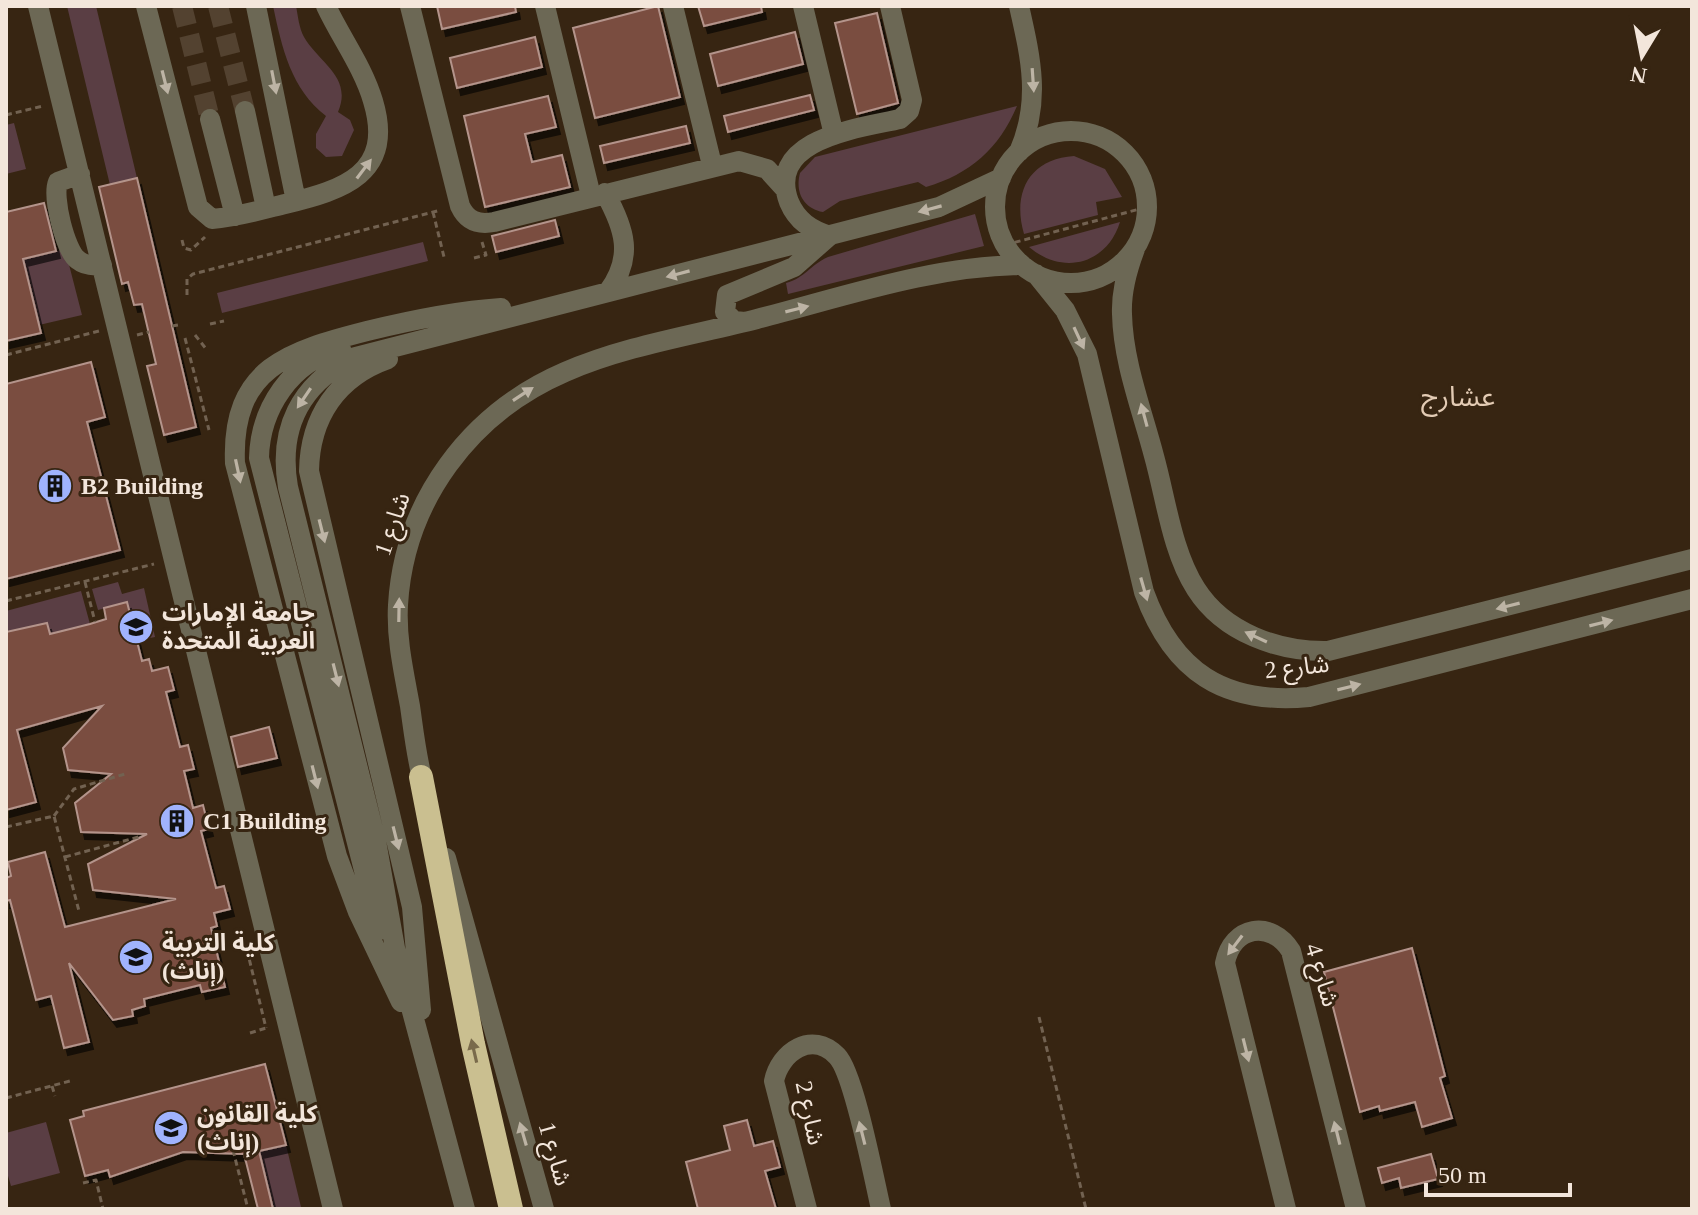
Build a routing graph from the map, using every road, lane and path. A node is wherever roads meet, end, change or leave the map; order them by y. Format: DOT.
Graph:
graph roads {
  1 [pos="38,6"];
  2 [pos="146,6"];
  3 [pos="256,6"];
  4 [pos="326,6"];
  5 [pos="410,6"];
  6 [pos="545,6"];
  7 [pos="673,6"];
  8 [pos="803,6"];
  9 [pos="890,6"];
  10 [pos="1019,6"];
  11 [pos="63,101"];
  12 [pos="245,111"];
  13 [pos="6,115"];
  14 [pos="210,119"];
  15 [pos="834,135"];
  16 [pos="1019,152"];
  17 [pos="712,165"];
  18 [pos="80,174"];
  19 [pos="1001,178"];
  20 [pos="786,190"];
  21 [pos="598,195"];
  22 [pos="296,201"];
  23 [pos="460,206"];
  24 [pos="1147,207"];
  25 [pos="266,208"];
  26 [pos="433,212"];
  27 [pos="235,216"];
  28 [pos="830,236"];
  29 [pos="1005,245"];
  30 [pos="1135,249"];
  31 [pos="444,257"];
  32 [pos="102,265"];
  33 [pos="1029,269"];
  34 [pos="608,292"];
  35 [pos="187,295"];
  36 [pos="556,304"];
  37 [pos="504,308"];
  38 [pos="224,321"];
  39 [pos="745,322"];
  40 [pos="210,324"];
  41 [pos="178,325"];
  42 [pos="172,326"];
  43 [pos="117,327"];
  44 [pos="195,335"];
  45 [pos="185,338"];
  46 [pos="207,350"];
  47 [pos="6,355"];
  48 [pos="209,430"];
  49 [pos="175,559"];
  50 [pos="1692,559"];
  51 [pos="85,582"];
  52 [pos="1692,599"];
  53 [pos="6,601"];
  54 [pos="95,622"];
  55 [pos="125,774"];
  56 [pos="421,777"];
  57 [pos="54,816"];
  58 [pos="6,827"];
  59 [pos="142,836"];
  60 [pos="65,857"];
  61 [pos="79,911"];
  62 [pos="395,948"];
  63 [pos="1039,1017"];
  64 [pos="419,1033"];
  65 [pos="70,1081"];
  66 [pos="52,1086"];
  67 [pos="55,1096"];
  68 [pos="6,1098"];
  69 [pos="233,1150"];
  70 [pos="83,1183"];
  71 [pos="103,1209"];
  72 [pos="248,1209"];
  73 [pos="333,1209"];
  74 [pos="465,1209"];
  75 [pos="511,1209"];
  76 [pos="544,1209"];
  77 [pos="807,1209"];
  78 [pos="881,1209"];
  79 [pos="1086,1209"];
  80 [pos="1286,1209"];
  81 [pos="1356,1209"];
  1 -- 11 [label="street"];
  2 -- 27 [label="street, one-way"];
  3 -- 22 [label="street, one-way"];
  22 -- 4 [label="street, one-way"];
  5 -- 23 [label="street"];
  6 -- 21 [label="street"];
  7 -- 17 [label="street"];
  8 -- 15 [label="street"];
  9 -- 15 [label="street"];
  10 -- 16 [label="street, one-way"];
  11 -- 13 [label="path"];
  11 -- 18 [label="street"];
  12 -- 25 [label="street"];
  14 -- 27 [label="street"];
  15 -- 20 [label="street"];
  16 -- 19 [label="street"];
  16 -- 24 [label="street"];
  17 -- 20 [label="street"];
  17 -- 21 [label="street"];
  18 -- 32 [label="street"];
  18 -- 32 [label="street"];
  19 -- 28 [label="street, one-way"];
  19 -- 29 [label="street"];
  20 -- 28 [label="street"];
  21 -- 23 [label="street"];
  21 -- 34 [label="street"];
  22 -- 25 [label="street"];
  23 -- 26 [label="path"];
  24 -- 29 [label="path"];
  24 -- 30 [label="street, شارع 2"];
  25 -- 27 [label="street"];
  26 -- 31 [label="path"];
  26 -- 35 [label="path"];
  28 -- 34 [label="street, one-way"];
  28 -- 39 [label="street"];
  29 -- 33 [label="street, شارع 2"];
  30 -- 33 [label="street, شارع 1"];
  50 -- 30 [label="street, شارع 2, one-way"];
  32 -- 43 [label="street"];
  39 -- 33 [label="street, شارع 1, one-way"];
  33 -- 52 [label="street, شارع 2, one-way"];
  34 -- 36 [label="street"];
  36 -- 37 [label="street"];
  36 -- 62 [label="street, one-way"];
  36 -- 64 [label="street, one-way"];
  37 -- 62 [label="street"];
  37 -- 64 [label="street, one-way"];
  38 -- 40 [label="path"];
  56 -- 39 [label="street, شارع 1, one-way"];
  41 -- 42 [label="path"];
  43 -- 47 [label="path"];
  43 -- 49 [label="street"];
  44 -- 46 [label="path"];
  45 -- 48 [label="path"];
  49 -- 51 [label="path"];
  49 -- 73 [label="street"];
  51 -- 53 [label="path"];
  51 -- 54 [label="path"];
  55 -- 57 [label="path"];
  75 -- 56 [label="highway, one-way"];
  76 -- 56 [label="street, شارع 1, one-way"];
  57 -- 58 [label="path"];
  57 -- 60 [label="path"];
  59 -- 60 [label="path"];
  60 -- 61 [label="path"];
  62 -- 64 [label="street"];
  63 -- 79 [label="path"];
  64 -- 74 [label="street"];
  65 -- 66 [label="path"];
  66 -- 67 [label="path"];
  66 -- 68 [label="path"];
  69 -- 72 [label="path"];
  70 -- 71 [label="path"];
  78 -- 77 [label="street, شارع 2, one-way"];
  81 -- 80 [label="street, شارع 4, one-way"];
}
